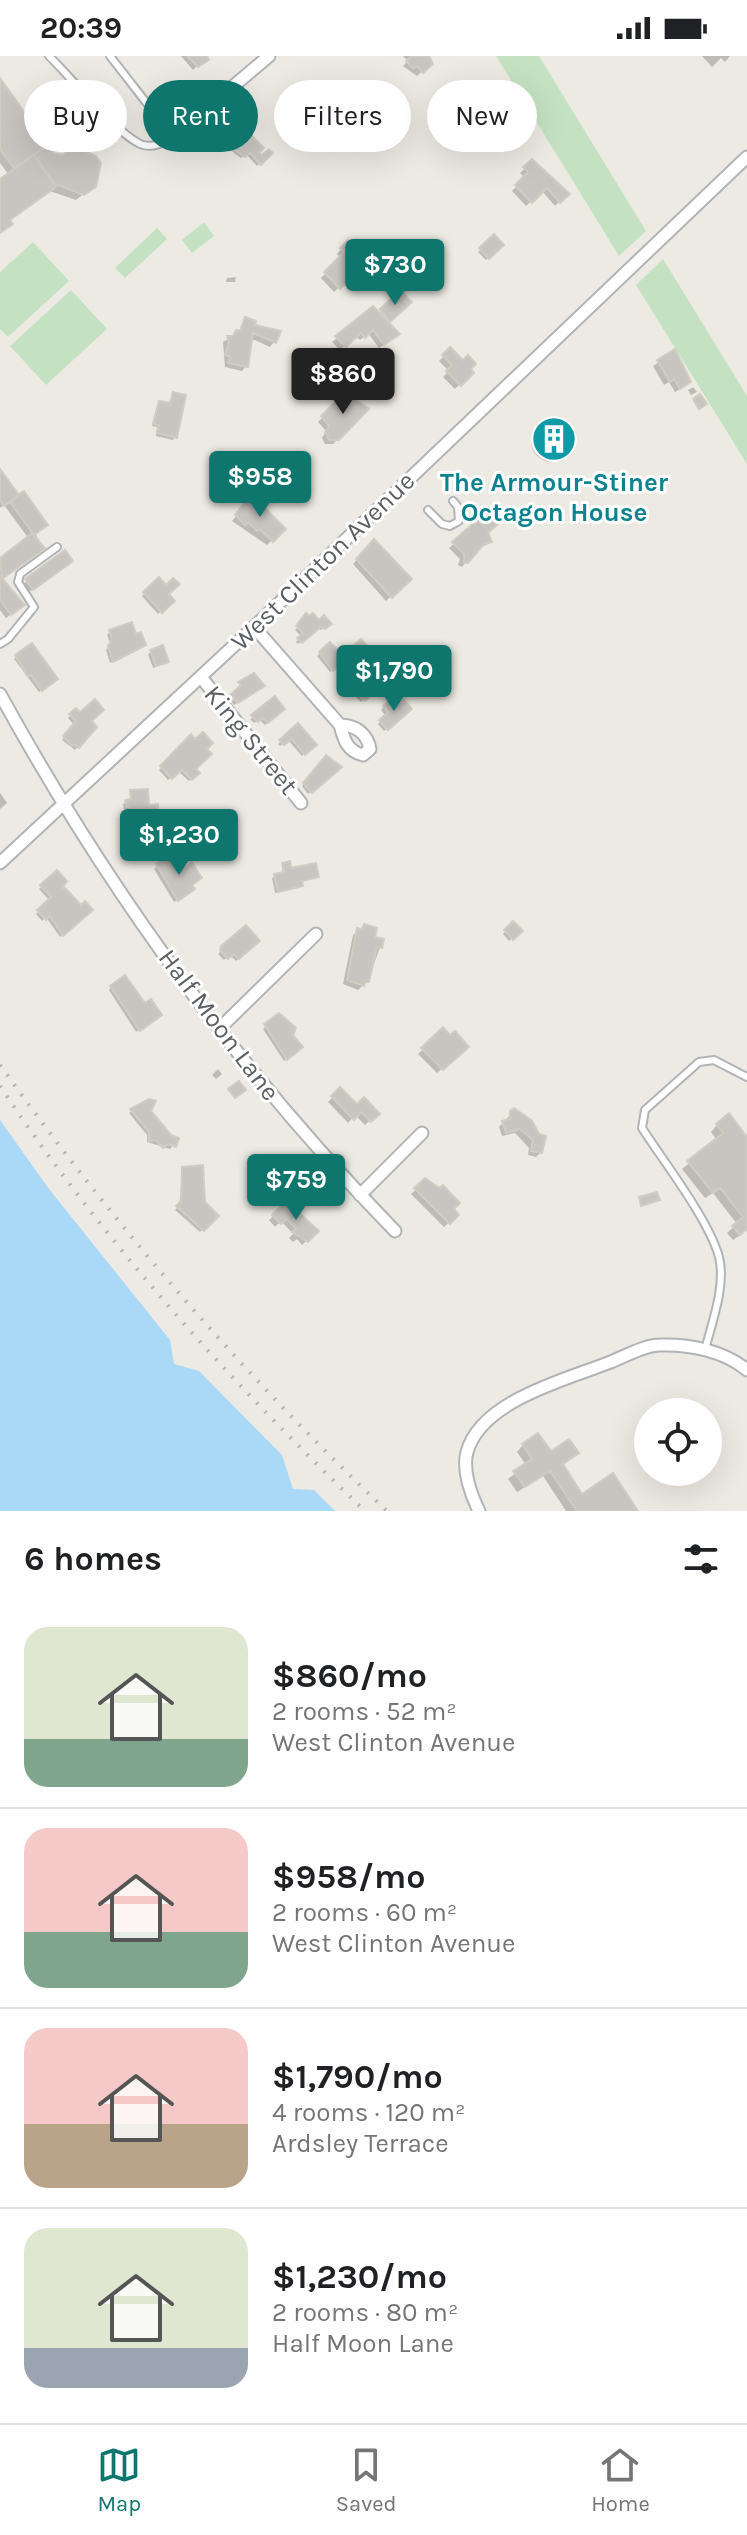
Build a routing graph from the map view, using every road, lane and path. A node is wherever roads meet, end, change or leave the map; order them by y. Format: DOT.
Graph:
graph roads {
  1 [pos="49,56"];
  2 [pos="110,56"];
  3 [pos="269,56"];
  4 [pos="241,80"];
  5 [pos="143,98"];
  6 [pos="143,145"];
  7 [pos="747,157"];
  8 [pos="453,501"];
  9 [pos="428,510"];
  10 [pos="57,547"];
  11 [pos="254,627"];
  12 [pos="0,644"];
  13 [pos="201,677"];
  14 [pos="0,694"];
  15 [pos="340,725"];
  16 [pos="301,803"];
  17 [pos="61,804"];
  18 [pos="0,863"];
  19 [pos="316,934"];
  20 [pos="219,1029"];
  21 [pos="747,1077"];
  22 [pos="422,1133"];
  23 [pos="360,1195"];
  24 [pos="395,1231"];
  25 [pos="705,1350"];
  26 [pos="747,1370"];
  27 [pos="479,1511"];
  1 -- 6 [label="lane"];
  2 -- 5 [label="lane"];
  3 -- 4 [label="street"];
  7 -- 11 [label="street, West Clinton Avenue"];
  8 -- 9 [label="lane"];
  10 -- 12 [label="lane"];
  11 -- 13 [label="street, West Clinton Avenue"];
  11 -- 15 [label="street"];
  13 -- 16 [label="street, King Street"];
  13 -- 17 [label="street, West Clinton Avenue"];
  14 -- 17 [label="street, Half Moon Lane"];
  17 -- 18 [label="street, West Clinton Avenue"];
  17 -- 20 [label="street, Half Moon Lane"];
  19 -- 20 [label="street"];
  20 -- 23 [label="street, Half Moon Lane"];
  21 -- 25 [label="lane"];
  22 -- 23 [label="street"];
  23 -- 24 [label="street, Half Moon Lane"];
  25 -- 26 [label="street"];
  25 -- 27 [label="street"];
}
